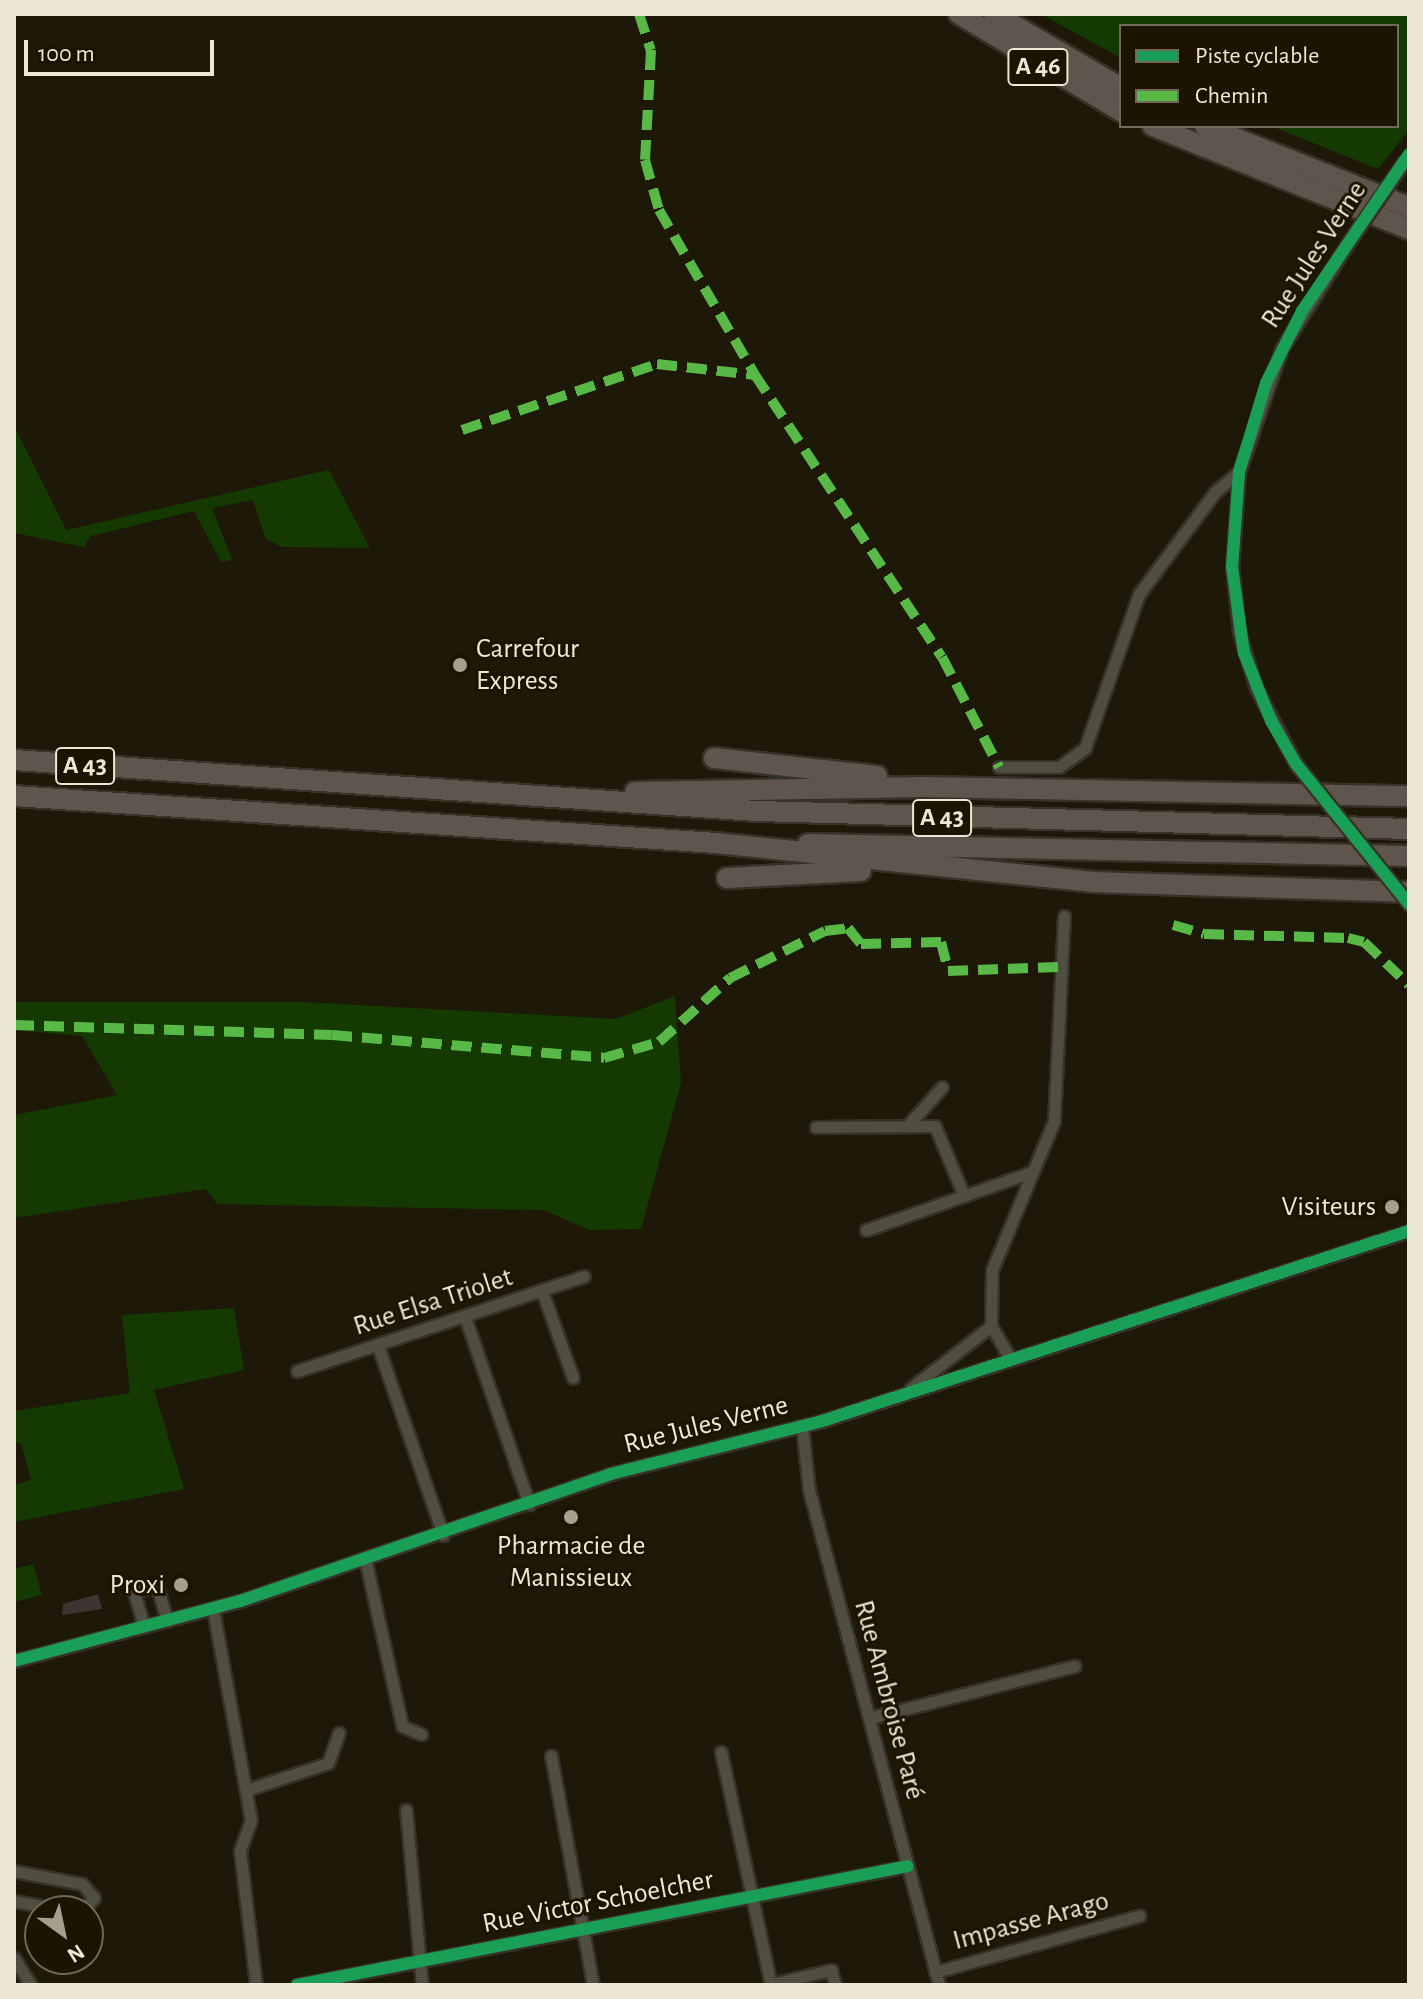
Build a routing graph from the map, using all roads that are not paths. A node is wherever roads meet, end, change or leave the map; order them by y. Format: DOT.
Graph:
graph roads {
  1 [pos="959,14"];
  2 [pos="994,14"];
  3 [pos="1119,87"];
  4 [pos="1119,110"];
  5 [pos="1158,128"];
  6 [pos="1210,128"];
  7 [pos="1406,158"];
  8 [pos="1318,194"];
  9 [pos="1409,207"];
  10 [pos="1409,229"];
  11 [pos="1409,238"];
  12 [pos="1239,472"];
  13 [pos="714,758"];
  14 [pos="14,760"];
  15 [pos="999,767"];
  16 [pos="984,788"];
  17 [pos="475,793"];
  18 [pos="14,796"];
  19 [pos="1409,796"];
  20 [pos="1409,829"];
  21 [pos="716,843"];
  22 [pos="1409,856"];
  23 [pos="937,869"];
  24 [pos="727,878"];
  25 [pos="1409,892"];
  26 [pos="1409,904"];
  27 [pos="1064,916"];
  28 [pos="942,1087"];
  29 [pos="910,1123"];
  30 [pos="816,1127"];
  31 [pos="1032,1172"];
  32 [pos="964,1196"];
  33 [pos="866,1230"];
  34 [pos="1409,1231"];
  35 [pos="584,1276"];
  36 [pos="542,1291"];
  37 [pos="465,1317"];
  38 [pos="991,1326"];
  39 [pos="378,1346"];
  40 [pos="1008,1355"];
  41 [pos="297,1371"];
  42 [pos="573,1378"];
  43 [pos="911,1388"];
  44 [pos="802,1426"];
  45 [pos="529,1504"];
  46 [pos="443,1535"];
  47 [pos="366,1563"];
  48 [pos="213,1609"];
  49 [pos="167,1621"];
  50 [pos="144,1627"];
  51 [pos="14,1661"];
  52 [pos="1075,1666"];
  53 [pos="869,1718"];
  54 [pos="339,1733"];
  55 [pos="421,1734"];
  56 [pos="721,1752"];
  57 [pos="551,1756"];
  58 [pos="246,1790"];
  59 [pos="406,1810"];
  60 [pos="908,1866"];
  61 [pos="14,1871"];
  62 [pos="91,1895"];
  63 [pos="753,1897"];
  64 [pos="1139,1916"];
  65 [pos="582,1929"];
  66 [pos="14,1958"];
  67 [pos="419,1961"];
  68 [pos="935,1972"];
  69 [pos="31,1985"];
  70 [pos="256,1985"];
  71 [pos="297,1985"];
  72 [pos="422,1985"];
  73 [pos="593,1985"];
  74 [pos="771,1985"];
  75 [pos="835,1985"];
  76 [pos="939,1985"];
  1 -- 4 [label="highway, A 46"];
  2 -- 3 [label="highway, A 46"];
  5 -- 8 [label="highway"];
  6 -- 9 [label="highway"];
  7 -- 12 [label="street, Rue Jules Verne, bridge"];
  8 -- 10 [label="highway"];
  8 -- 11 [label="highway"];
  12 -- 15 [label="street"];
  12 -- 26 [label="street, Rue Jules Verne, bridge"];
  13 -- 16 [label="highway"];
  14 -- 17 [label="highway, A 43"];
  16 -- 17 [label="highway"];
  16 -- 19 [label="highway"];
  17 -- 20 [label="highway, A 43"];
  18 -- 21 [label="highway, A 43"];
  21 -- 22 [label="highway, A 43"];
  21 -- 23 [label="highway"];
  23 -- 24 [label="highway"];
  23 -- 25 [label="highway"];
  27 -- 31 [label="street"];
  28 -- 29 [label="street"];
  29 -- 30 [label="street"];
  29 -- 32 [label="street"];
  31 -- 32 [label="street"];
  31 -- 38 [label="street"];
  32 -- 33 [label="street"];
  34 -- 40 [label="street, Rue Jules Verne"];
  35 -- 36 [label="street, Rue Elsa Triolet"];
  36 -- 37 [label="street, Rue Elsa Triolet"];
  36 -- 42 [label="street"];
  37 -- 39 [label="street, Rue Elsa Triolet"];
  37 -- 45 [label="street"];
  38 -- 40 [label="street"];
  38 -- 43 [label="street"];
  39 -- 41 [label="street, Rue Elsa Triolet"];
  39 -- 46 [label="street"];
  40 -- 43 [label="street, Rue Jules Verne"];
  43 -- 44 [label="street, Rue Jules Verne"];
  44 -- 45 [label="street, Rue Jules Verne"];
  44 -- 53 [label="street, Rue Ambroise Paré"];
  45 -- 46 [label="street, Rue Jules Verne"];
  46 -- 47 [label="street, Rue Jules Verne"];
  47 -- 48 [label="street, Rue Jules Verne"];
  47 -- 55 [label="street"];
  48 -- 49 [label="street, Rue Jules Verne"];
  48 -- 58 [label="street"];
  49 -- 50 [label="street, Rue Jules Verne"];
  49 -- 50 [label="street"];
  50 -- 51 [label="street, Rue Jules Verne"];
  52 -- 53 [label="street"];
  53 -- 60 [label="street, Rue Ambroise Paré"];
  54 -- 58 [label="street"];
  56 -- 63 [label="street, Rue Victor Schoelcher"];
  57 -- 65 [label="street"];
  58 -- 70 [label="street"];
  59 -- 67 [label="street"];
  60 -- 63 [label="street, Rue Victor Schoelcher"];
  60 -- 68 [label="street, Rue Ambroise Paré"];
  61 -- 62 [label="street"];
  63 -- 65 [label="street, Rue Victor Schoelcher"];
  63 -- 74 [label="street"];
  64 -- 68 [label="street, Impasse Arago"];
  65 -- 67 [label="street, Rue Victor Schoelcher"];
  65 -- 73 [label="street"];
  66 -- 69 [label="street"];
  67 -- 71 [label="street, Rue Victor Schoelcher"];
  67 -- 72 [label="street"];
  68 -- 76 [label="street, Rue Ambroise Paré"];
  74 -- 75 [label="street"];
}
